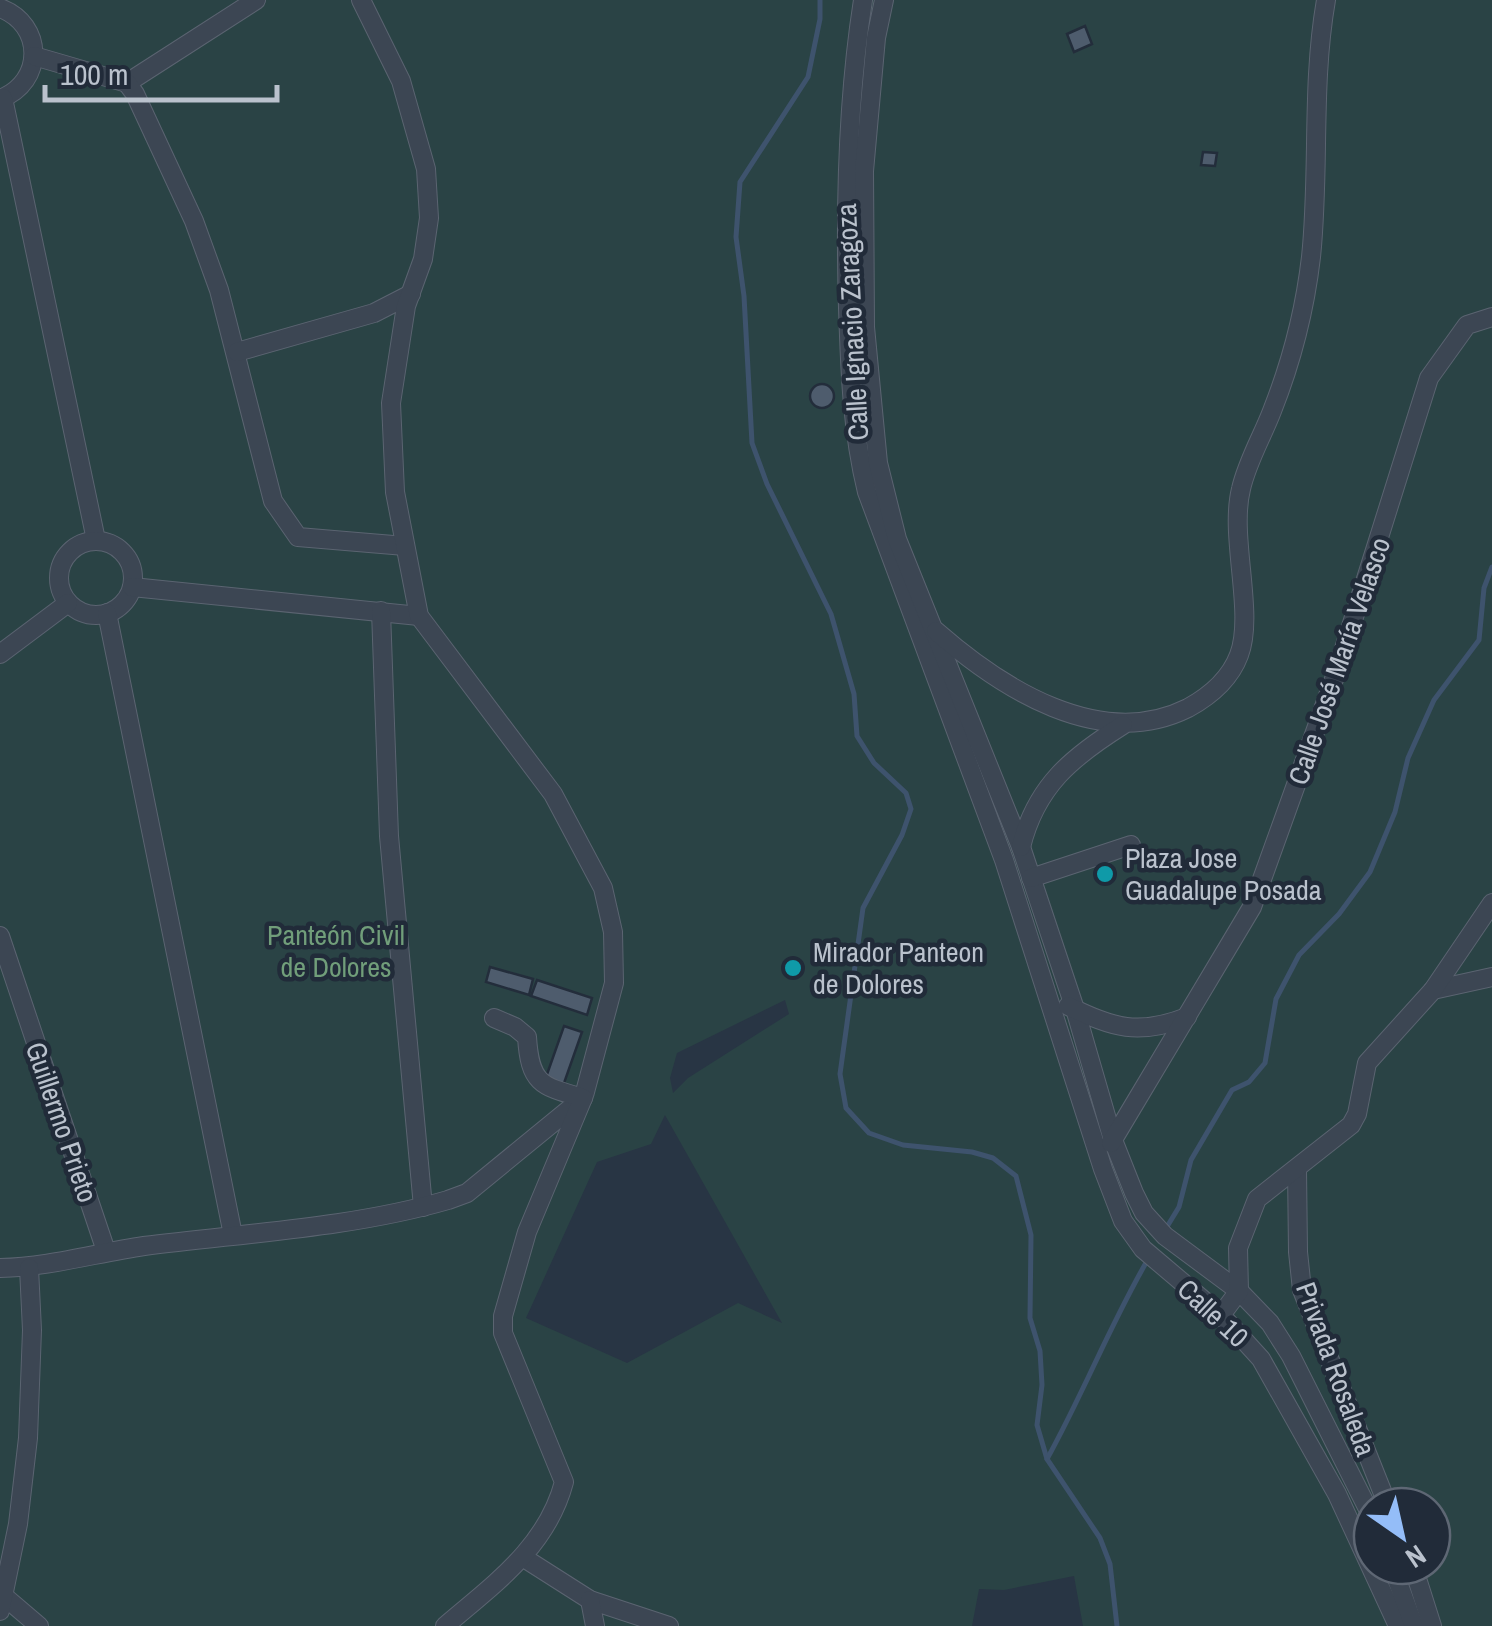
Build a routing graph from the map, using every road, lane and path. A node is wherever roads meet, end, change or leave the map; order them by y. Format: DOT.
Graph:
graph roads {
  1 [pos="256,0"];
  2 [pos="361,0"];
  3 [pos="863,0"];
  4 [pos="884,0"];
  5 [pos="1326,0"];
  6 [pos="12,8"];
  7 [pos="34,56"];
  8 [pos="127,84"];
  9 [pos="2,98"];
  10 [pos="411,294"];
  11 [pos="1492,316"];
  12 [pos="237,352"];
  13 [pos="96,540"];
  14 [pos="406,546"];
  15 [pos="132,587"];
  16 [pos="68,603"];
  17 [pos="381,611"];
  18 [pos="107,613"];
  19 [pos="419,616"];
  20 [pos="932,627"];
  21 [pos="0,654"];
  22 [pos="1123,725"];
  23 [pos="1132,844"];
  24 [pos="1021,848"];
  25 [pos="1004,860"];
  26 [pos="1032,878"];
  27 [pos="1492,903"];
  28 [pos="0,936"];
  29 [pos="1492,977"];
  30 [pos="1433,990"];
  31 [pos="1049,996"];
  32 [pos="1075,1009"];
  33 [pos="1186,1016"];
  34 [pos="494,1018"];
  35 [pos="583,1098"];
  36 [pos="1112,1140"];
  37 [pos="1100,1160"];
  38 [pos="1297,1169"];
  39 [pos="423,1207"];
  40 [pos="233,1235"];
  41 [pos="106,1252"];
  42 [pos="0,1268"];
  43 [pos="29,1268"];
  44 [pos="1239,1292"];
  45 [pos="1221,1314"];
  46 [pos="1356,1486"];
  47 [pos="1380,1486"];
  48 [pos="524,1558"];
  49 [pos="1399,1586"];
  50 [pos="1419,1586"];
  51 [pos="590,1600"];
  52 [pos="3,1604"];
  53 [pos="39,1626"];
  54 [pos="445,1626"];
  55 [pos="595,1626"];
  56 [pos="670,1626"];
  57 [pos="1398,1626"];
  58 [pos="1414,1626"];
  59 [pos="1432,1626"];
  1 -- 8 [label="street"];
  2 -- 10 [label="street"];
  3 -- 25 [label="street, Calle Ignacio Zaragoza"];
  4 -- 20 [label="street, Calle Ignacio Zaragoza"];
  5 -- 22 [label="street"];
  6 -- 7 [label="street"];
  7 -- 8 [label="street"];
  7 -- 9 [label="street"];
  8 -- 12 [label="street"];
  9 -- 13 [label="street"];
  10 -- 12 [label="street"];
  10 -- 14 [label="street"];
  11 -- 33 [label="street, Calle José María Velasco"];
  12 -- 14 [label="street"];
  13 -- 15 [label="street"];
  13 -- 16 [label="street"];
  14 -- 19 [label="street"];
  15 -- 17 [label="street"];
  15 -- 18 [label="street"];
  16 -- 18 [label="street"];
  16 -- 21 [label="street"];
  17 -- 19 [label="street"];
  17 -- 39 [label="street"];
  18 -- 40 [label="street"];
  19 -- 35 [label="street"];
  20 -- 22 [label="street"];
  20 -- 24 [label="street, Calle Ignacio Zaragoza"];
  22 -- 24 [label="street"];
  23 -- 26 [label="street"];
  24 -- 25 [label="street"];
  24 -- 26 [label="street, Calle Ignacio Zaragoza"];
  25 -- 31 [label="street, Calle Ignacio Zaragoza"];
  26 -- 32 [label="street, Calle Ignacio Zaragoza"];
  27 -- 30 [label="street"];
  28 -- 41 [label="street, Guillermo Prieto"];
  29 -- 30 [label="street"];
  30 -- 38 [label="street"];
  31 -- 32 [label="street"];
  31 -- 37 [label="street, Calle 10"];
  32 -- 33 [label="street"];
  32 -- 36 [label="street, Calle 10"];
  33 -- 36 [label="street, Calle José María Velasco"];
  34 -- 35 [label="street"];
  35 -- 39 [label="street"];
  35 -- 48 [label="street"];
  36 -- 37 [label="street, Calle José María Velasco"];
  36 -- 44 [label="street, Calle 10"];
  37 -- 45 [label="street, Calle 10"];
  38 -- 44 [label="street"];
  38 -- 47 [label="street, Privada Rosaleda"];
  39 -- 40 [label="street"];
  40 -- 41 [label="street"];
  41 -- 43 [label="street"];
  42 -- 43 [label="street"];
  43 -- 52 [label="street"];
  44 -- 45 [label="street"];
  44 -- 46 [label="street, Calle 10"];
  45 -- 57 [label="street, Calle 10"];
  48 -- 51 [label="street"];
  48 -- 54 [label="street"];
  49 -- 58 [label="street"];
  50 -- 59 [label="street"];
  51 -- 55 [label="street"];
  51 -- 56 [label="street"];
  52 -- 53 [label="street"];
}
